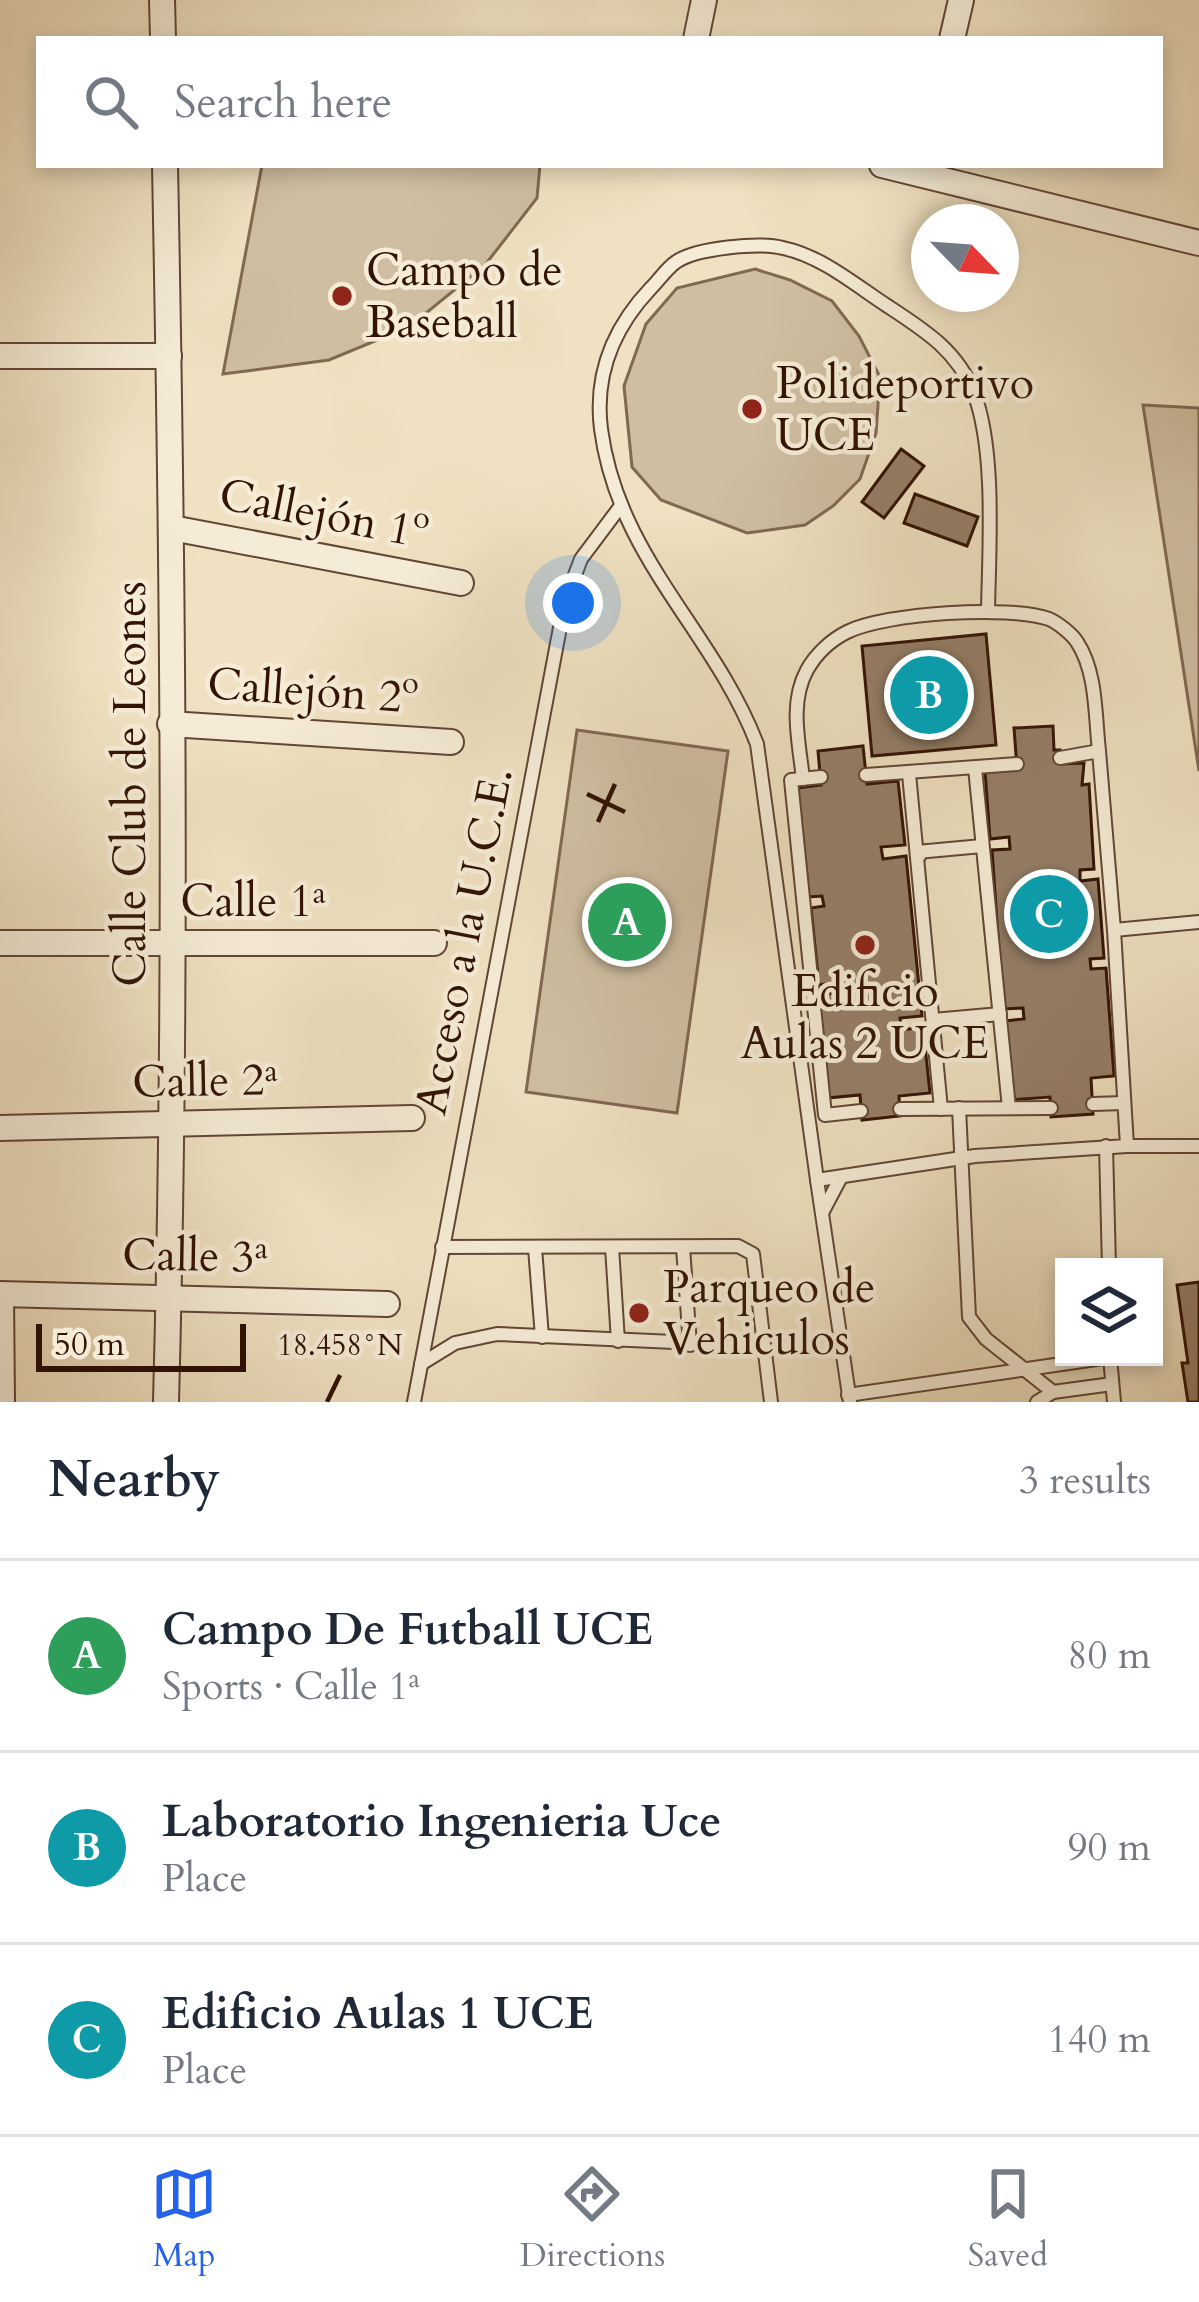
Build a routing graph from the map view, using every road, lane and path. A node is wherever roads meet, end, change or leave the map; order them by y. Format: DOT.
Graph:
graph roads {
  1 [pos="162,0"];
  2 [pos="704,0"];
  3 [pos="961,0"];
  4 [pos="163,36"];
  5 [pos="697,36"];
  6 [pos="953,36"];
  7 [pos="165,168"];
  8 [pos="925,169"];
  9 [pos="1199,243"];
  10 [pos="0,356"];
  11 [pos="169,356"];
  12 [pos="620,508"];
  13 [pos="172,528"];
  14 [pos="460,583"];
  15 [pos="988,611"];
  16 [pos="170,724"];
  17 [pos="451,742"];
  18 [pos="1099,751"];
  19 [pos="1060,758"];
  20 [pos="1017,764"];
  21 [pos="974,768"];
  22 [pos="910,774"];
  23 [pos="866,775"];
  24 [pos="821,777"];
  25 [pos="803,778"];
  26 [pos="982,846"];
  27 [pos="918,853"];
  28 [pos="1199,922"];
  29 [pos="1114,930"];
  30 [pos="0,943"];
  31 [pos="434,943"];
  32 [pos="171,944"];
  33 [pos="1000,1014"];
  34 [pos="934,1021"];
  35 [pos="1124,1103"];
  36 [pos="1093,1104"];
  37 [pos="941,1108"];
  38 [pos="959,1108"];
  39 [pos="1009,1108"];
  40 [pos="1051,1108"];
  41 [pos="900,1109"];
  42 [pos="861,1111"];
  43 [pos="826,1115"];
  44 [pos="412,1118"];
  45 [pos="808,1119"];
  46 [pos="173,1124"];
  47 [pos="0,1128"];
  48 [pos="1106,1146"];
  49 [pos="1126,1146"];
  50 [pos="1199,1146"];
  51 [pos="960,1159"];
  52 [pos="841,1177"];
  53 [pos="817,1180"];
  54 [pos="820,1217"];
  55 [pos="442,1247"];
  56 [pos="612,1247"];
  57 [pos="683,1247"];
  58 [pos="535,1248"];
  59 [pos="1109,1258"];
  60 [pos="0,1294"];
  61 [pos="169,1296"];
  62 [pos="387,1304"];
  63 [pos="542,1337"];
  64 [pos="618,1341"];
  65 [pos="690,1346"];
  66 [pos="763,1346"];
  67 [pos="421,1364"];
  68 [pos="1055,1365"];
  69 [pos="1111,1366"];
  70 [pos="1028,1369"];
  71 [pos="1112,1384"];
  72 [pos="1053,1391"];
  73 [pos="849,1398"];
  74 [pos="2,1402"];
  75 [pos="166,1402"];
  76 [pos="414,1402"];
  77 [pos="771,1402"];
  78 [pos="1037,1402"];
  79 [pos="1114,1402"];
  1 -- 4 [label="street"];
  2 -- 5 [label="street"];
  3 -- 6 [label="street"];
  7 -- 11 [label="street, Calle Club de Leones"];
  8 -- 9 [label="street"];
  10 -- 11 [label="street"];
  11 -- 13 [label="street, Calle Club de Leones"];
  12 -- 15 [label="lane"];
  12 -- 45 [label="lane"];
  12 -- 55 [label="lane, Acceso a la U.C.E."];
  13 -- 14 [label="street, Callejón 1º"];
  13 -- 16 [label="street, Calle Club de Leones"];
  15 -- 18 [label="lane"];
  15 -- 25 [label="lane"];
  16 -- 17 [label="street, Callejón 2º"];
  16 -- 32 [label="street, Calle Club de Leones"];
  18 -- 19 [label="lane"];
  18 -- 29 [label="lane"];
  20 -- 21 [label="lane"];
  21 -- 22 [label="lane"];
  21 -- 26 [label="lane"];
  22 -- 23 [label="lane"];
  22 -- 27 [label="lane"];
  24 -- 25 [label="lane"];
  25 -- 43 [label="lane"];
  26 -- 27 [label="lane"];
  26 -- 33 [label="lane"];
  27 -- 34 [label="lane"];
  28 -- 29 [label="lane"];
  29 -- 35 [label="lane"];
  30 -- 32 [label="street, Calle 1ª"];
  31 -- 32 [label="street, Calle 1ª"];
  32 -- 46 [label="street, Calle Club de Leones"];
  33 -- 34 [label="lane"];
  33 -- 39 [label="lane"];
  34 -- 37 [label="lane"];
  35 -- 36 [label="lane"];
  35 -- 49 [label="lane"];
  37 -- 38 [label="lane"];
  37 -- 41 [label="lane"];
  38 -- 39 [label="lane"];
  38 -- 51 [label="lane"];
  39 -- 40 [label="lane"];
  42 -- 43 [label="lane"];
  43 -- 45 [label="lane"];
  44 -- 46 [label="street, Calle 2ª"];
  45 -- 53 [label="lane"];
  46 -- 47 [label="street, Calle 2ª"];
  46 -- 61 [label="street, Calle Club de Leones"];
  48 -- 49 [label="lane"];
  48 -- 51 [label="lane"];
  48 -- 59 [label="lane"];
  49 -- 50 [label="lane"];
  51 -- 52 [label="lane"];
  51 -- 70 [label="lane"];
  52 -- 53 [label="lane"];
  52 -- 54 [label="lane"];
  53 -- 54 [label="lane"];
  54 -- 73 [label="lane"];
  55 -- 58 [label="lane"];
  55 -- 67 [label="lane, Acceso a la U.C.E."];
  56 -- 57 [label="lane"];
  56 -- 58 [label="lane"];
  56 -- 64 [label="lane"];
  57 -- 65 [label="lane"];
  57 -- 66 [label="lane"];
  58 -- 63 [label="lane"];
  60 -- 61 [label="street, Calle 3ª"];
  60 -- 74 [label="street"];
  61 -- 62 [label="street, Calle 3ª"];
  61 -- 75 [label="street, Calle Club de Leones"];
  63 -- 64 [label="lane"];
  63 -- 67 [label="lane"];
  64 -- 65 [label="lane"];
  65 -- 66 [label="lane"];
  66 -- 77 [label="lane"];
  67 -- 76 [label="lane, Acceso a la U.C.E."];
  68 -- 70 [label="lane"];
  69 -- 71 [label="lane"];
  70 -- 72 [label="lane"];
  70 -- 73 [label="lane"];
  71 -- 72 [label="lane"];
  71 -- 79 [label="lane"];
  72 -- 78 [label="lane"];
}
